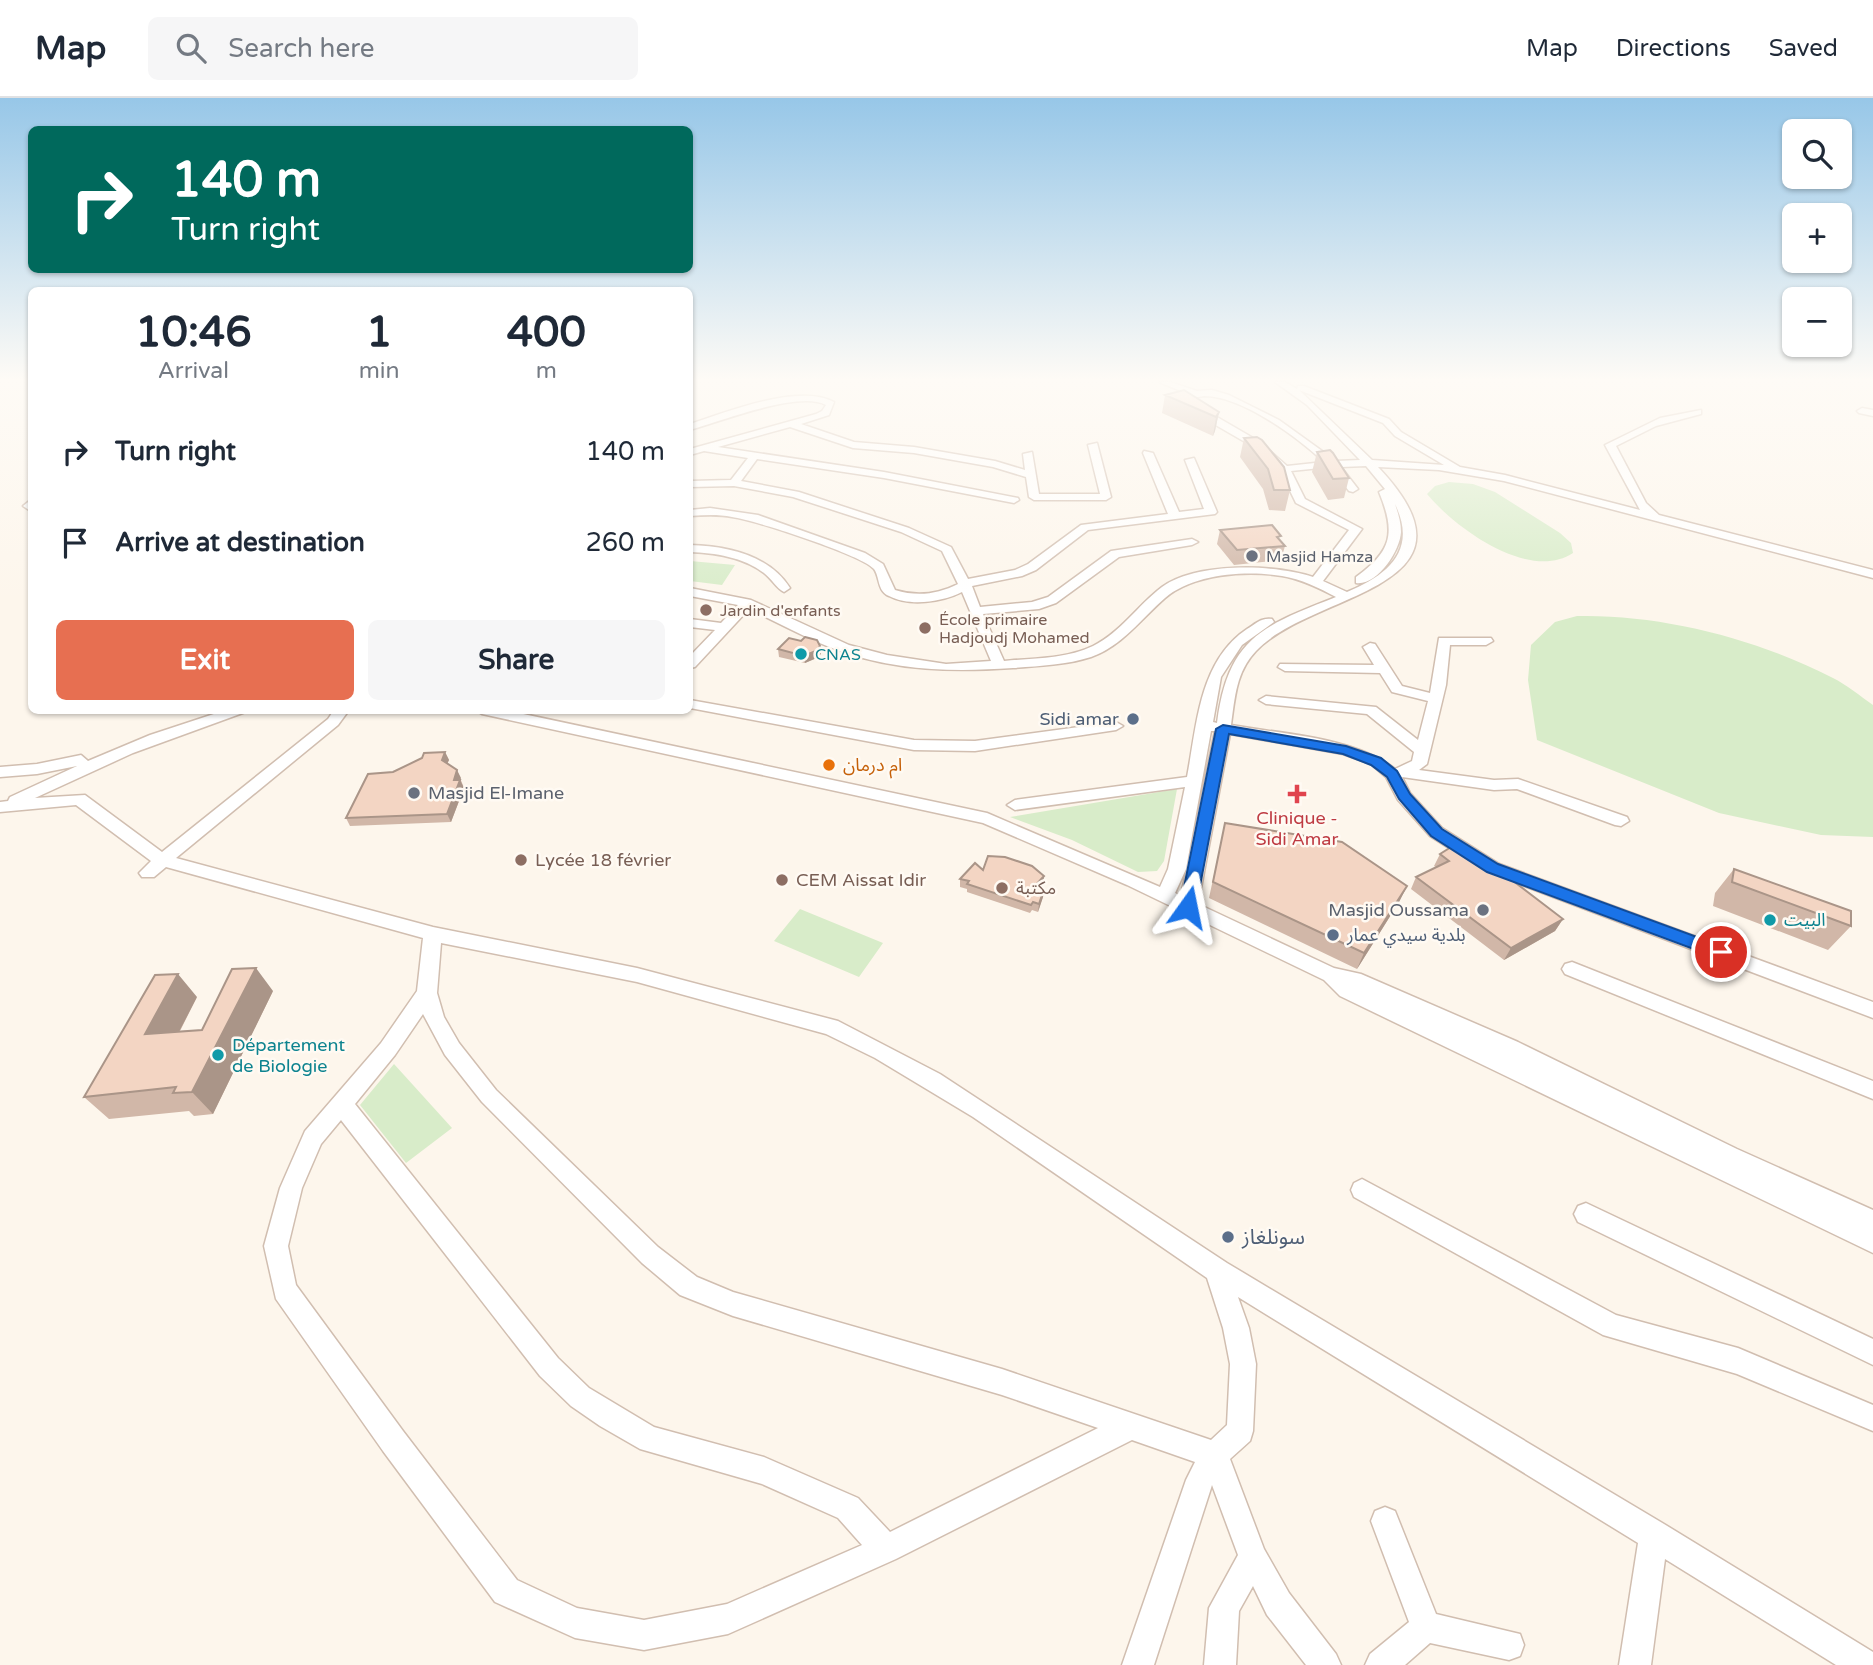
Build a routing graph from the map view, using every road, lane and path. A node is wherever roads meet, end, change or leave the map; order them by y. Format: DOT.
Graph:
graph roads {
  1 [pos="755,455"];
  2 [pos="762,455"];
  3 [pos="944,455"];
  4 [pos="1028,455"];
  5 [pos="1096,455"];
  6 [pos="1149,455"];
  7 [pos="1263,455"];
  8 [pos="1321,455"];
  9 [pos="1356,455"];
  10 [pos="1438,455"];
  11 [pos="1616,455"];
  12 [pos="1190,460"];
  13 [pos="1365,463"];
  14 [pos="1333,464"];
  15 [pos="1276,465"];
  16 [pos="1458,469"];
  17 [pos="1031,475"];
  18 [pos="693,484"];
  19 [pos="734,484"];
  20 [pos="1347,484"];
  21 [pos="1014,500"];
  22 [pos="693,513"];
  23 [pos="1175,517"];
  24 [pos="1657,519"];
  25 [pos="1192,542"];
  26 [pos="693,549"];
  27 [pos="1873,574"];
  28 [pos="1316,581"];
  29 [pos="966,587"];
  30 [pos="784,588"];
  31 [pos="693,593"];
  32 [pos="1341,594"];
  33 [pos="747,603"];
  34 [pos="974,611"];
  35 [pos="693,623"];
  36 [pos="723,628"];
  37 [pos="1486,641"];
  38 [pos="1370,647"];
  39 [pos="693,659"];
  40 [pos="1000,665"];
  41 [pos="1284,667"];
  42 [pos="1384,669"];
  43 [pos="1435,698"];
  44 [pos="1266,700"];
  45 [pos="693,705"];
  46 [pos="229,714"];
  47 [pos="339,714"];
  48 [pos="501,714"];
  49 [pos="1204,725"];
  50 [pos="1116,726"];
  51 [pos="1223,729"];
  52 [pos="129,747"];
  53 [pos="1422,751"];
  54 [pos="0,773"];
  55 [pos="1398,773"];
  56 [pos="1194,780"];
  57 [pos="1015,805"];
  58 [pos="2,807"];
  59 [pos="1621,821"];
  60 [pos="155,866"];
  61 [pos="1165,896"];
  62 [pos="1188,907"];
  63 [pos="433,934"];
  64 [pos="1572,969"];
  65 [pos="1331,975"];
  66 [pos="427,993"];
  67 [pos="1873,1010"];
  68 [pos="1873,1090"];
  69 [pos="341,1103"];
  70 [pos="1362,1190"];
  71 [pos="1586,1214"];
  72 [pos="1873,1222"];
  73 [pos="1873,1242"];
  74 [pos="1216,1269"];
  75 [pos="1873,1352"];
  76 [pos="1873,1418"];
  77 [pos="1133,1425"];
  78 [pos="1214,1455"];
  79 [pos="1385,1521"];
  80 [pos="1654,1534"];
  81 [pos="886,1549"];
  82 [pos="1253,1557"];
  83 [pos="1426,1627"];
  84 [pos="1509,1645"];
  85 [pos="1138,1665"];
  86 [pos="1220,1665"];
  87 [pos="1325,1665"];
  88 [pos="1381,1665"];
  89 [pos="1635,1665"];
  90 [pos="1865,1665"];
  1 -- 19 [label="street"];
  2 -- 21 [label="street"];
  3 -- 17 [label="street"];
  4 -- 17 [label="street"];
  5 -- 17 [label="street"];
  6 -- 23 [label="street"];
  7 -- 15 [label="street"];
  8 -- 14 [label="street"];
  9 -- 13 [label="street"];
  10 -- 16 [label="street"];
  11 -- 24 [label="street"];
  12 -- 23 [label="street"];
  13 -- 14 [label="street"];
  13 -- 16 [label="street"];
  13 -- 32 [label="street"];
  14 -- 15 [label="street"];
  14 -- 20 [label="street"];
  15 -- 28 [label="street"];
  16 -- 24 [label="street"];
  18 -- 19 [label="street"];
  19 -- 29 [label="street"];
  22 -- 29 [label="street"];
  23 -- 29 [label="street"];
  24 -- 27 [label="street"];
  25 -- 34 [label="street"];
  26 -- 30 [label="street"];
  28 -- 32 [label="street"];
  28 -- 40 [label="street"];
  29 -- 34 [label="street"];
  31 -- 33 [label="street"];
  32 -- 49 [label="street"];
  32 -- 51 [label="street"];
  33 -- 36 [label="street"];
  33 -- 40 [label="street"];
  34 -- 40 [label="street"];
  35 -- 36 [label="street"];
  36 -- 39 [label="street"];
  37 -- 43 [label="street"];
  38 -- 42 [label="street"];
  41 -- 42 [label="street"];
  42 -- 43 [label="street"];
  43 -- 53 [label="street"];
  44 -- 53 [label="street"];
  45 -- 50 [label="street"];
  46 -- 52 [label="street"];
  47 -- 60 [label="street"];
  48 -- 61 [label="street"];
  49 -- 51 [label="street"];
  49 -- 56 [label="street"];
  51 -- 55 [label="street"];
  51 -- 62 [label="street"];
  52 -- 54 [label="street"];
  52 -- 58 [label="street"];
  53 -- 55 [label="street"];
  54 -- 58 [label="street"];
  55 -- 59 [label="street"];
  55 -- 67 [label="street"];
  56 -- 57 [label="street"];
  56 -- 61 [label="street"];
  58 -- 60 [label="street"];
  60 -- 63 [label="street"];
  61 -- 62 [label="street"];
  62 -- 65 [label="street"];
  63 -- 66 [label="street"];
  63 -- 74 [label="street"];
  64 -- 68 [label="street"];
  65 -- 72 [label="street"];
  65 -- 73 [label="street"];
  66 -- 69 [label="street"];
  66 -- 77 [label="street"];
  69 -- 81 [label="street"];
  69 -- 81 [label="street"];
  70 -- 76 [label="street"];
  71 -- 75 [label="street"];
  74 -- 78 [label="street"];
  74 -- 80 [label="street"];
  77 -- 78 [label="street"];
  77 -- 81 [label="street"];
  78 -- 82 [label="street"];
  78 -- 85 [label="street"];
  79 -- 83 [label="street"];
  80 -- 89 [label="street"];
  80 -- 90 [label="street"];
  82 -- 86 [label="street"];
  82 -- 87 [label="street"];
  83 -- 84 [label="street"];
  83 -- 88 [label="street"];
}
